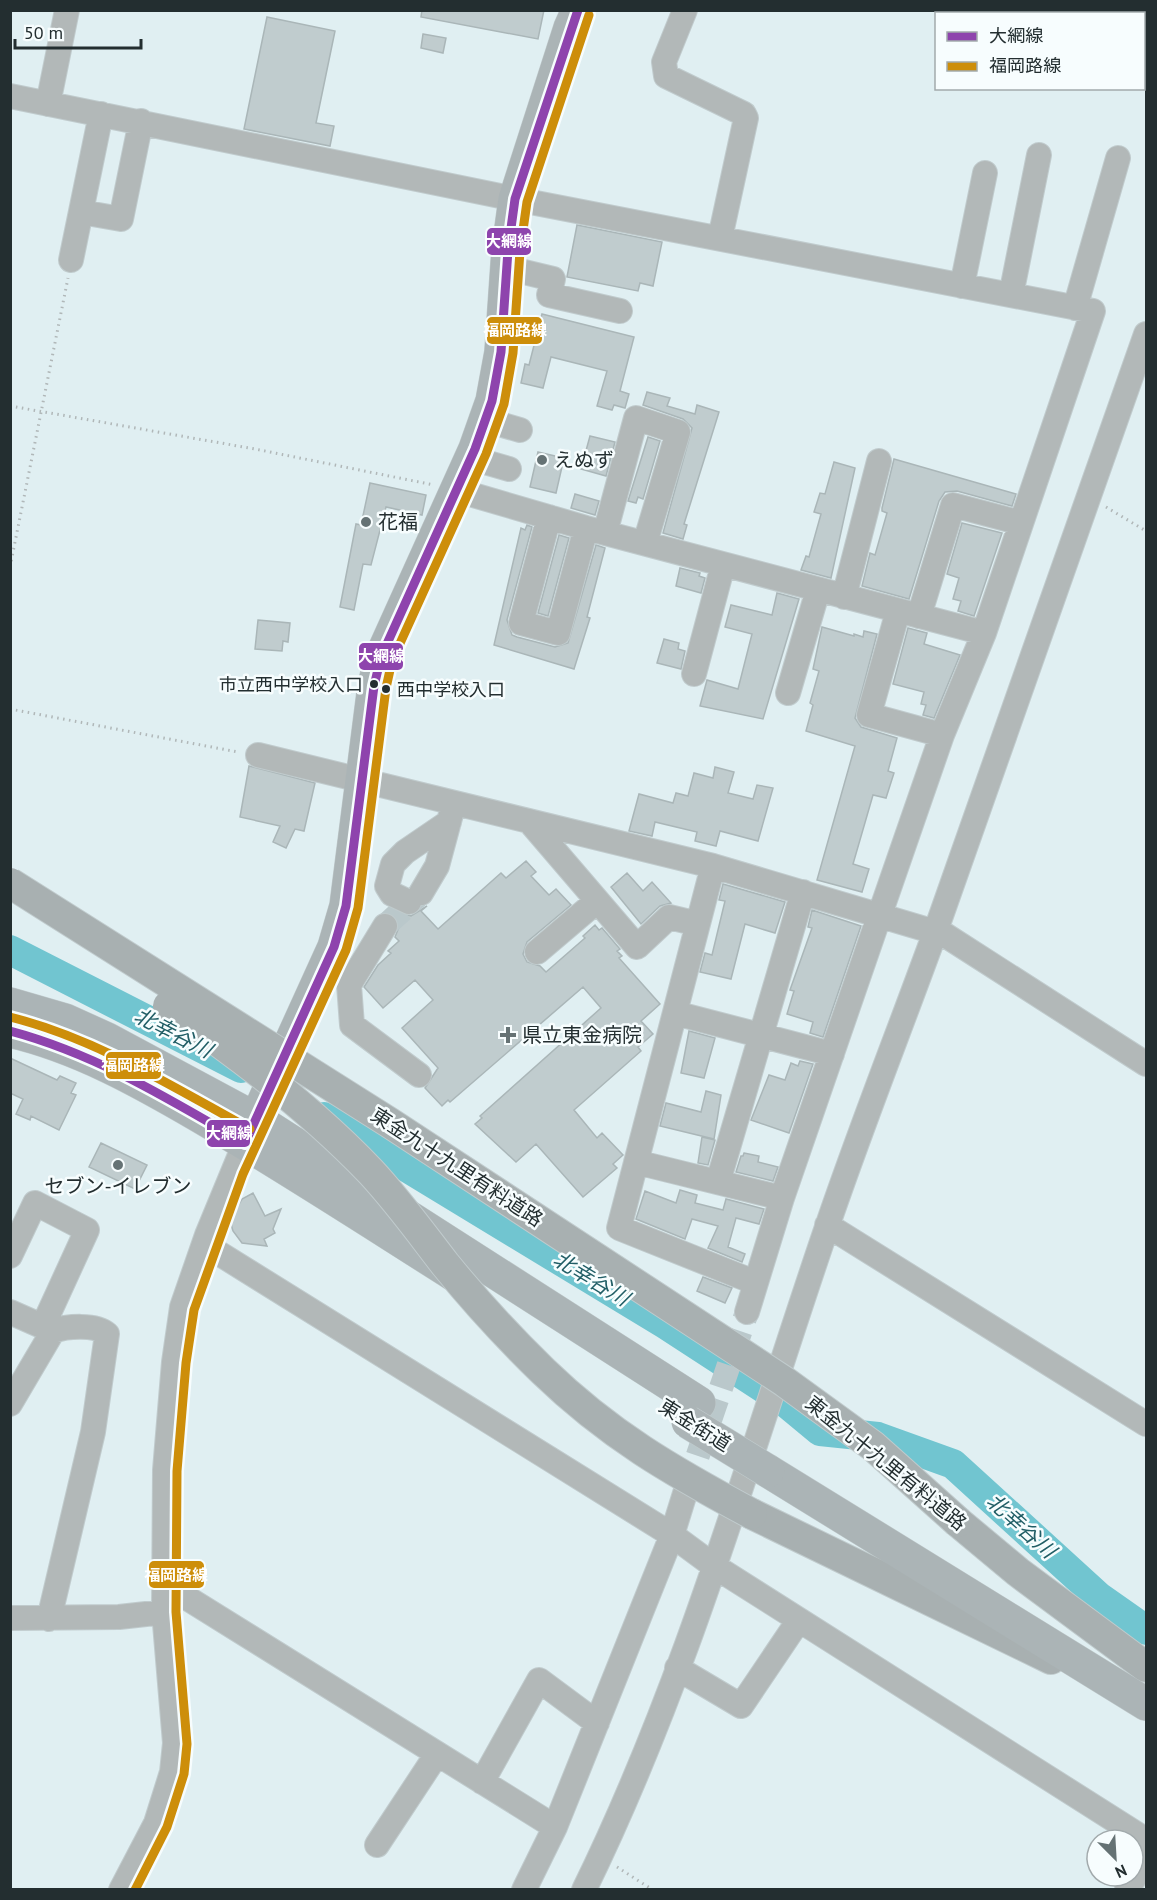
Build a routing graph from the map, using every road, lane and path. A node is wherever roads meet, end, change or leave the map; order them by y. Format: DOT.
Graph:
graph roads {
  1 [pos="67,10"];
  2 [pos="578,10"];
  3 [pos="685,10"];
  4 [pos="10,96"];
  5 [pos="48,104"];
  6 [pos="101,114"];
  7 [pos="141,121"];
  8 [pos="1039,156"];
  9 [pos="1118,158"];
  10 [pos="985,173"];
  11 [pos="515,199"];
  12 [pos="81,212"];
  13 [pos="720,238"];
  14 [pos="71,260"];
  15 [pos="507,268"];
  16 [pos="962,285"];
  17 [pos="1011,295"];
  18 [pos="1076,308"];
  19 [pos="620,311"];
  20 [pos="1146,334"];
  21 [pos="10,406"];
  22 [pos="41,412"];
  23 [pos="485,420"];
  24 [pos="520,430"];
  25 [pos="471,458"];
  26 [pos="879,461"];
  27 [pos="508,469"];
  28 [pos="456,490"];
  29 [pos="1089,496"];
  30 [pos="549,517"];
  31 [pos="1021,523"];
  32 [pos="595,530"];
  33 [pos="1146,531"];
  34 [pos="645,543"];
  35 [pos="723,565"];
  36 [pos="10,567"];
  37 [pos="818,590"];
  38 [pos="844,597"];
  39 [pos="909,614"];
  40 [pos="984,633"];
  41 [pos="694,674"];
  42 [pos="788,693"];
  43 [pos="10,709"];
  44 [pos="942,735"];
  45 [pos="258,755"];
  46 [pos="361,779"];
  47 [pos="452,813"];
  48 [pos="530,822"];
  49 [pos="713,866"];
  50 [pos="10,883"];
  51 [pos="387,886"];
  52 [pos="804,892"];
  53 [pos="10,896"];
  54 [pos="597,900"];
  55 [pos="880,914"];
  56 [pos="698,924"];
  57 [pos="385,926"];
  58 [pos="935,932"];
  59 [pos="369,952"];
  60 [pos="537,952"];
  61 [pos="10,1004"];
  62 [pos="675,1012"];
  63 [pos="10,1031"];
  64 [pos="761,1035"];
  65 [pos="832,1054"];
  66 [pos="1146,1064"];
  67 [pos="419,1075"];
  68 [pos="251,1131"];
  69 [pos="636,1162"];
  70 [pos="718,1182"];
  71 [pos="782,1198"];
  72 [pos="827,1225"];
  73 [pos="204,1245"];
  74 [pos="10,1256"];
  75 [pos="754,1282"];
  76 [pos="10,1312"];
  77 [pos="747,1312"];
  78 [pos="48,1328"];
  79 [pos="10,1404"];
  80 [pos="1146,1424"];
  81 [pos="772,1462"];
  82 [pos="686,1490"];
  83 [pos="672,1535"];
  84 [pos="714,1566"];
  85 [pos="164,1583"];
  86 [pos="164,1612"];
  87 [pos="10,1618"];
  88 [pos="49,1619"];
  89 [pos="799,1620"];
  90 [pos="1146,1666"];
  91 [pos="677,1668"];
  92 [pos="1092,1670"];
  93 [pos="1146,1687"];
  94 [pos="1146,1704"];
  95 [pos="597,1723"];
  96 [pos="437,1754"];
  97 [pos="482,1782"];
  98 [pos="555,1827"];
  99 [pos="1146,1840"];
  100 [pos="377,1845"];
  101 [pos="600,1857"];
  102 [pos="1146,1859"];
  103 [pos="121,1890"];
  104 [pos="524,1890"];
  105 [pos="584,1890"];
  106 [pos="652,1890"];
  107 [pos="1127,1890"];
  1 -- 5 [label="street"];
  2 -- 11 [label="highway"];
  3 -- 13 [label="street"];
  4 -- 5 [label="street"];
  5 -- 6 [label="street"];
  6 -- 7 [label="street"];
  6 -- 12 [label="street"];
  7 -- 11 [label="street"];
  7 -- 12 [label="street"];
  8 -- 17 [label="street"];
  9 -- 18 [label="street"];
  10 -- 16 [label="street"];
  11 -- 13 [label="street"];
  11 -- 15 [label="highway"];
  12 -- 14 [label="street"];
  13 -- 16 [label="street"];
  14 -- 22 [label="path"];
  15 -- 19 [label="street"];
  15 -- 23 [label="highway"];
  16 -- 17 [label="street"];
  17 -- 18 [label="street"];
  18 -- 31 [label="street"];
  20 -- 29 [label="street"];
  21 -- 22 [label="path"];
  22 -- 28 [label="path"];
  22 -- 36 [label="path"];
  23 -- 24 [label="street"];
  23 -- 25 [label="highway"];
  25 -- 27 [label="street"];
  25 -- 28 [label="highway"];
  26 -- 38 [label="street"];
  28 -- 30 [label="street"];
  28 -- 46 [label="highway"];
  29 -- 33 [label="path"];
  29 -- 58 [label="street"];
  30 -- 32 [label="street"];
  30 -- 32 [label="street"];
  31 -- 39 [label="street"];
  31 -- 40 [label="street"];
  32 -- 34 [label="street"];
  32 -- 34 [label="street"];
  34 -- 35 [label="street"];
  35 -- 37 [label="street"];
  35 -- 41 [label="street"];
  37 -- 38 [label="street"];
  37 -- 42 [label="street"];
  38 -- 39 [label="street"];
  39 -- 40 [label="street"];
  39 -- 44 [label="street"];
  40 -- 44 [label="street"];
  43 -- 45 [label="path"];
  44 -- 55 [label="street"];
  45 -- 46 [label="street"];
  46 -- 47 [label="street"];
  46 -- 68 [label="highway"];
  47 -- 48 [label="street"];
  47 -- 51 [label="street"];
  47 -- 51 [label="street"];
  48 -- 49 [label="street"];
  48 -- 54 [label="street"];
  49 -- 52 [label="street"];
  49 -- 56 [label="street"];
  50 -- 90 [label="main road, 東金九十九里有料道路, bridge"];
  51 -- 59 [label="street"];
  52 -- 55 [label="street"];
  52 -- 64 [label="street"];
  53 -- 92 [label="main road, bridge"];
  54 -- 56 [label="street"];
  54 -- 60 [label="street"];
  55 -- 58 [label="street"];
  55 -- 65 [label="street"];
  56 -- 62 [label="street"];
  57 -- 59 [label="street"];
  58 -- 66 [label="street"];
  58 -- 72 [label="street"];
  59 -- 67 [label="street"];
  61 -- 68 [label="highway"];
  62 -- 64 [label="street"];
  62 -- 69 [label="street"];
  63 -- 68 [label="highway"];
  64 -- 65 [label="street"];
  64 -- 70 [label="street"];
  65 -- 71 [label="street"];
  68 -- 73 [label="street"];
  68 -- 81 [label="highway, 東金街道, bridge"];
  69 -- 70 [label="street"];
  69 -- 75 [label="street"];
  70 -- 71 [label="street"];
  71 -- 75 [label="street"];
  72 -- 80 [label="street"];
  72 -- 84 [label="street"];
  73 -- 83 [label="street"];
  73 -- 85 [label="street"];
  74 -- 78 [label="street"];
  75 -- 77 [label="street"];
  76 -- 78 [label="street"];
  78 -- 79 [label="street"];
  78 -- 88 [label="street"];
  81 -- 92 [label="highway, 東金街道"];
  81 -- 93 [label="highway, 東金街道"];
  82 -- 83 [label="street"];
  83 -- 84 [label="street"];
  83 -- 95 [label="street"];
  84 -- 89 [label="street"];
  84 -- 91 [label="street"];
  85 -- 86 [label="street"];
  85 -- 96 [label="street"];
  86 -- 88 [label="street"];
  86 -- 103 [label="street"];
  87 -- 88 [label="street"];
  89 -- 91 [label="street"];
  89 -- 99 [label="street"];
  91 -- 101 [label="street"];
  92 -- 94 [label="highway, 東金街道"];
  95 -- 97 [label="street"];
  95 -- 98 [label="street"];
  96 -- 97 [label="street"];
  96 -- 100 [label="street"];
  97 -- 98 [label="street"];
  98 -- 104 [label="street"];
  101 -- 105 [label="street"];
  101 -- 106 [label="path"];
  102 -- 107 [label="street"];
}
